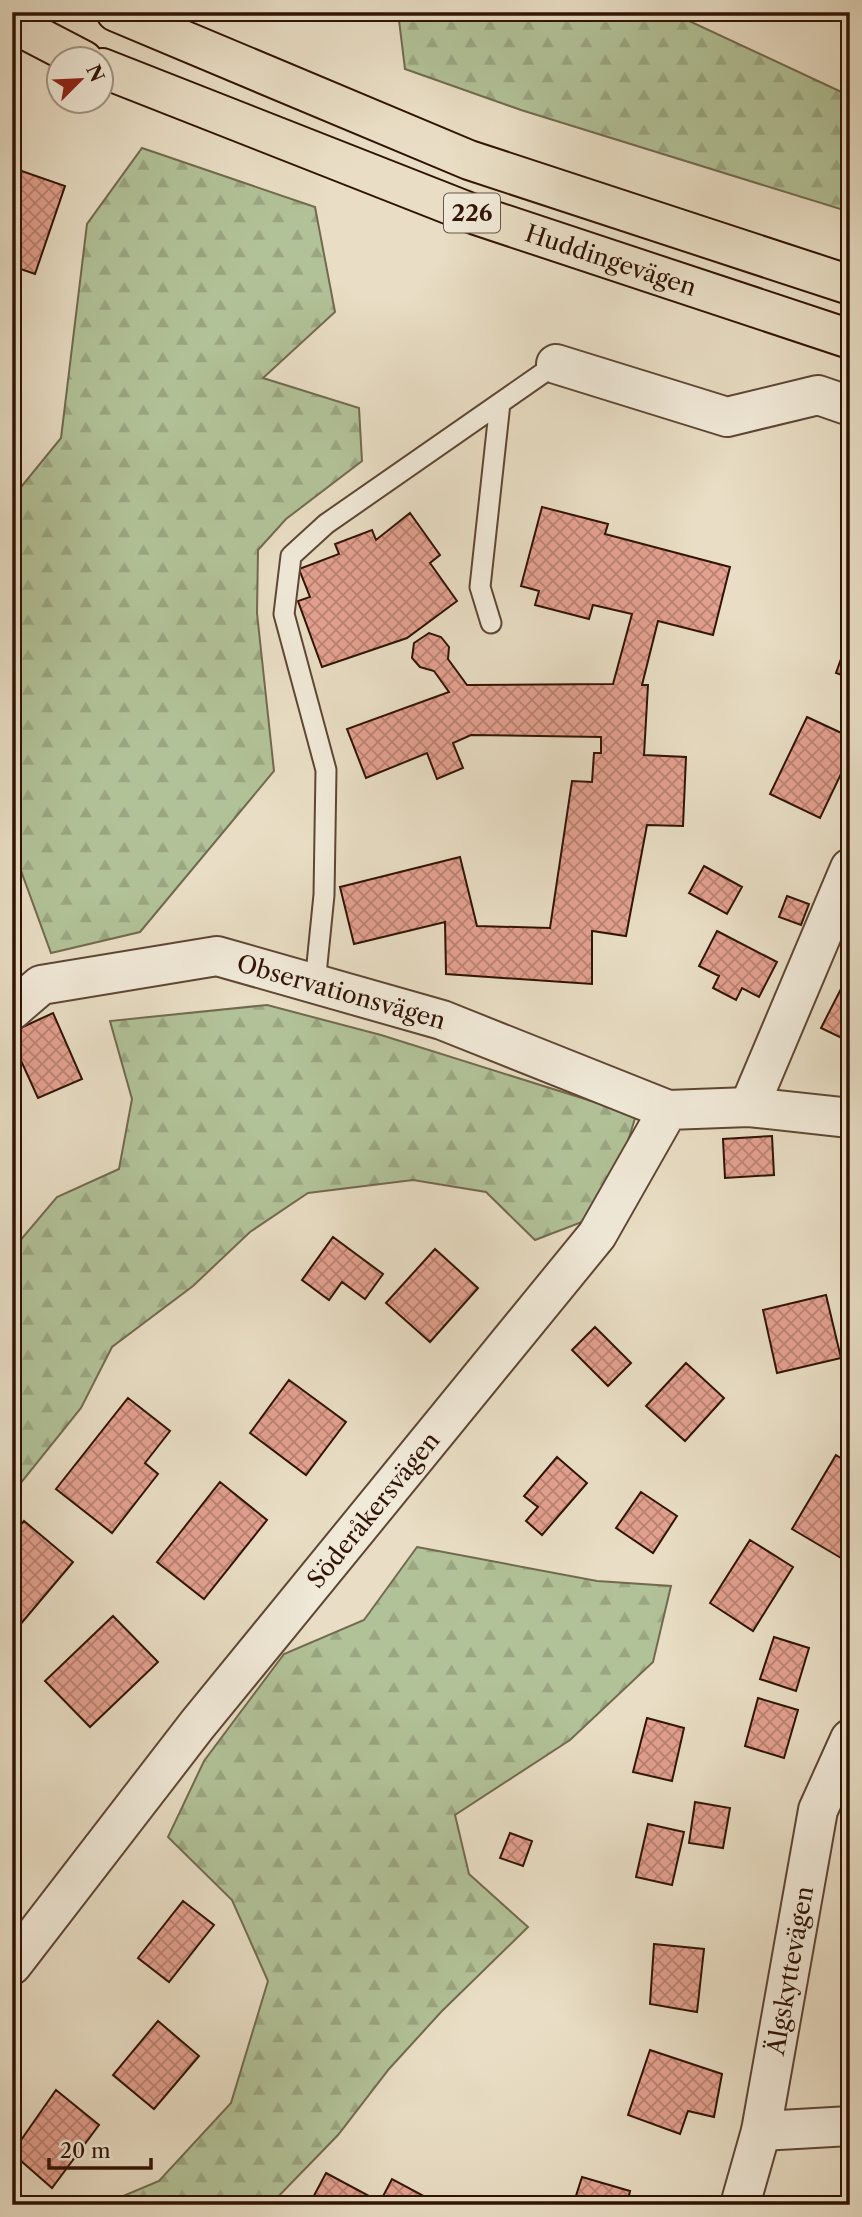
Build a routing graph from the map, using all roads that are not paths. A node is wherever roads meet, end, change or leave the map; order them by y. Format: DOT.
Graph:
graph roads {
  1 [pos="116,12"];
  2 [pos="12,23"];
  3 [pos="56,46"];
  4 [pos="116,74"];
  5 [pos="850,285"];
  6 [pos="850,339"];
  7 [pos="556,364"];
  8 [pos="500,403"];
  9 [pos="850,406"];
  10 [pos="491,623"];
  11 [pos="850,868"];
  12 [pos="315,984"];
  13 [pos="12,1010"];
  14 [pos="749,1107"];
  15 [pos="668,1110"];
  16 [pos="850,1118"];
  17 [pos="850,1739"];
  18 [pos="12,1965"];
  19 [pos="850,2126"];
  20 [pos="761,2131"];
  21 [pos="740,2205"];
  1 -- 5 [label="main road, Huddingevägen / 226"];
  2 -- 3 [label="main road"];
  4 -- 6 [label="main road, Huddingevägen / 226"];
  7 -- 8 [label="lane"];
  7 -- 9 [label="street"];
  8 -- 10 [label="lane"];
  8 -- 12 [label="lane"];
  11 -- 14 [label="street"];
  12 -- 13 [label="street, Observationsvägen"];
  12 -- 15 [label="street, Observationsvägen"];
  14 -- 15 [label="street"];
  14 -- 16 [label="street"];
  15 -- 18 [label="street, Söderåkersvägen"];
  17 -- 20 [label="street, Älgskyttevägen"];
  19 -- 20 [label="street"];
  20 -- 21 [label="street, Älgskyttevägen"];
}
